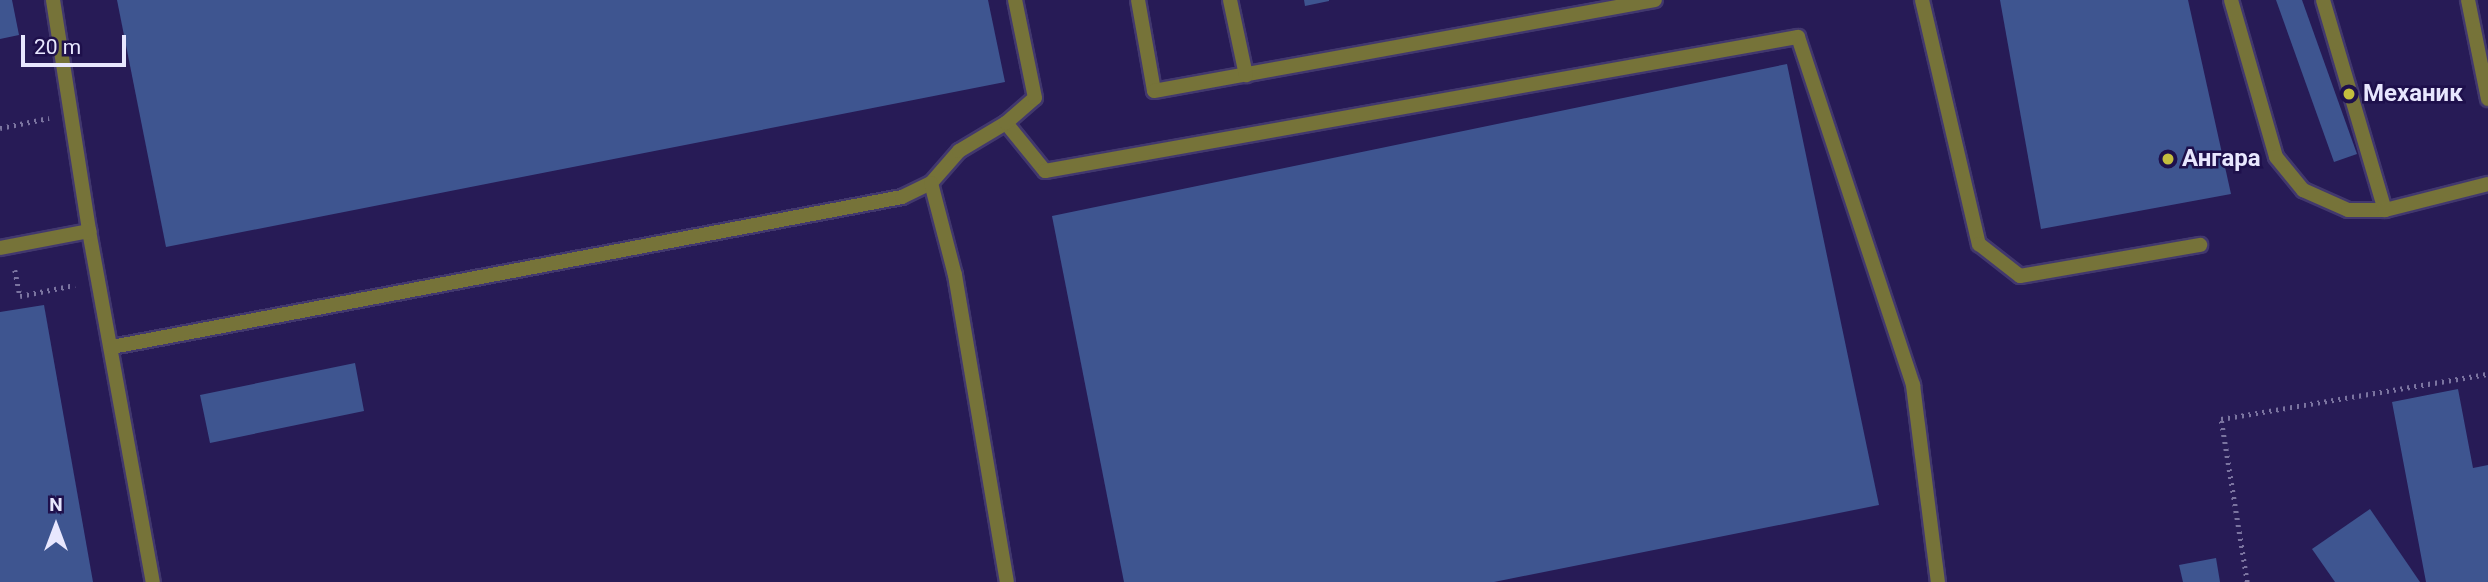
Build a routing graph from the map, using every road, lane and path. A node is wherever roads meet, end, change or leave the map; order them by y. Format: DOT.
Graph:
graph roads {
  1 [pos="53,0"];
  2 [pos="1015,0"];
  3 [pos="1138,0"];
  4 [pos="1230,0"];
  5 [pos="1655,0"];
  6 [pos="1922,0"];
  7 [pos="2231,0"];
  8 [pos="2323,0"];
  9 [pos="2468,0"];
  10 [pos="1246,75"];
  11 [pos="2488,99"];
  12 [pos="71,113"];
  13 [pos="1006,123"];
  14 [pos="0,128"];
  15 [pos="931,183"];
  16 [pos="2488,184"];
  17 [pos="2385,211"];
  18 [pos="89,231"];
  19 [pos="2200,245"];
  20 [pos="0,248"];
  21 [pos="112,347"];
  22 [pos="2488,373"];
  23 [pos="153,582"];
  24 [pos="1007,582"];
  25 [pos="1938,582"];
  26 [pos="2247,582"];
  1 -- 12 [label="lane"];
  2 -- 13 [label="lane"];
  3 -- 10 [label="lane"];
  4 -- 10 [label="lane"];
  5 -- 10 [label="lane"];
  6 -- 19 [label="lane"];
  7 -- 17 [label="lane"];
  8 -- 17 [label="lane"];
  9 -- 11 [label="lane"];
  12 -- 14 [label="path"];
  12 -- 18 [label="lane"];
  13 -- 15 [label="lane"];
  13 -- 25 [label="lane"];
  15 -- 21 [label="lane"];
  15 -- 24 [label="lane"];
  16 -- 17 [label="lane"];
  18 -- 20 [label="lane"];
  18 -- 21 [label="lane"];
  21 -- 23 [label="lane"];
  22 -- 26 [label="path"];
}
